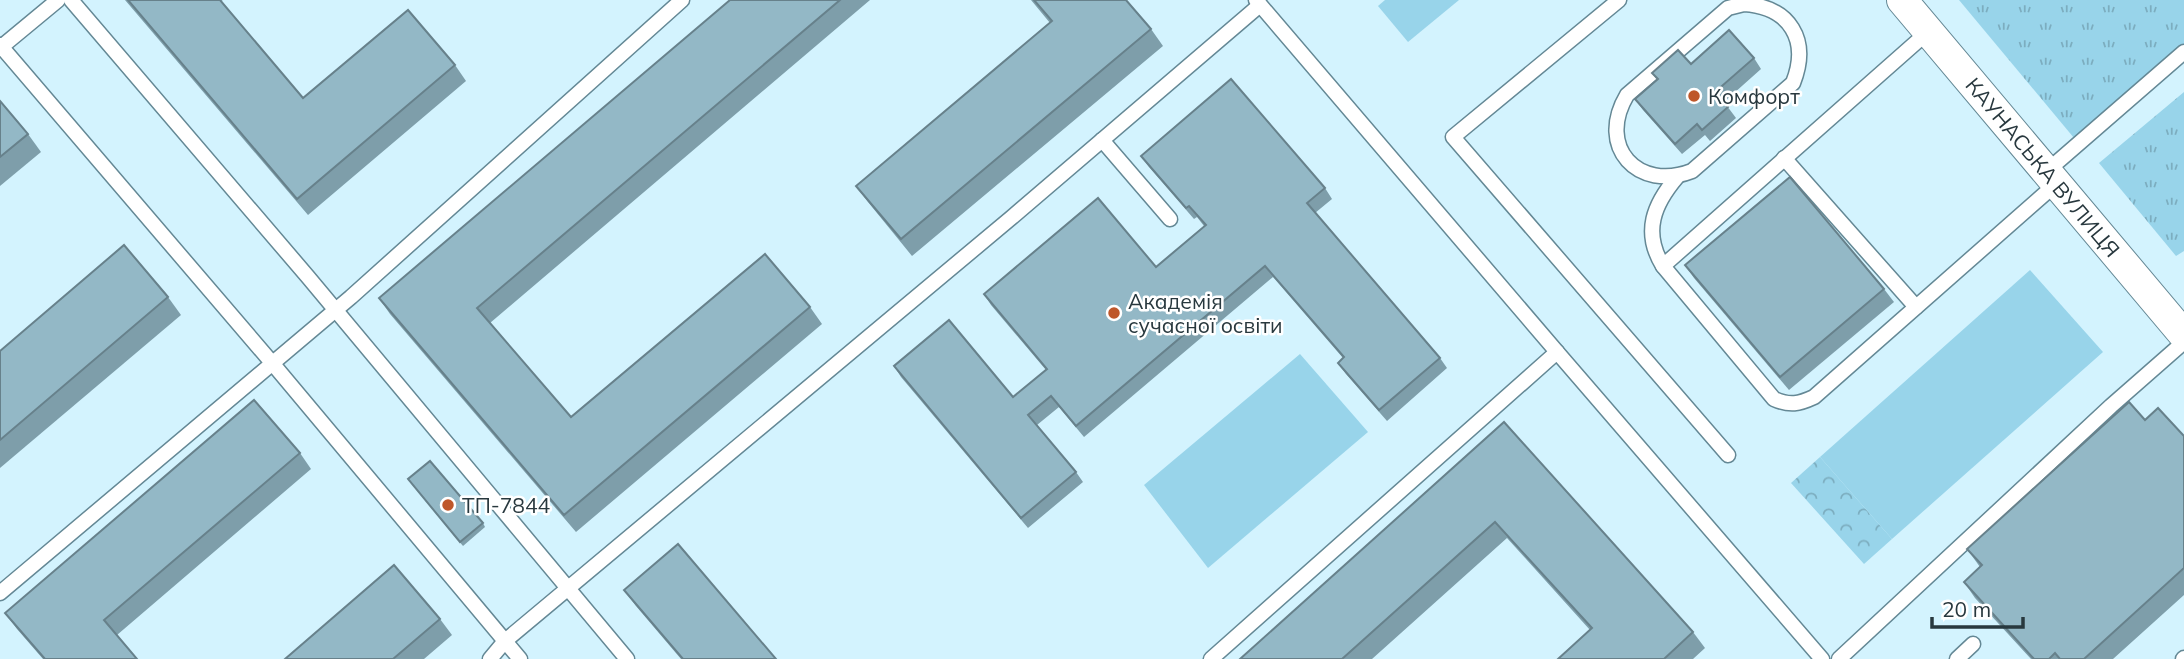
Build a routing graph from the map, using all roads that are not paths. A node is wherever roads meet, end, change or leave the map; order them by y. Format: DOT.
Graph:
graph roads {
  1 [pos="58,0"];
  2 [pos="71,0"];
  3 [pos="682,0"];
  4 [pos="1619,0"];
  5 [pos="1902,0"];
  6 [pos="1258,3"];
  7 [pos="1929,31"];
  8 [pos="1,46"];
  9 [pos="2184,52"];
  10 [pos="1101,140"];
  11 [pos="1784,158"];
  12 [pos="1677,177"];
  13 [pos="2052,177"];
  14 [pos="1170,219"];
  15 [pos="1663,266"];
  16 [pos="1916,307"];
  17 [pos="335,310"];
  18 [pos="2182,329"];
  19 [pos="1557,352"];
  20 [pos="273,364"];
  21 [pos="2111,406"];
  22 [pos="2124,420"];
  23 [pos="1728,455"];
  24 [pos="568,590"];
  25 [pos="0,593"];
  26 [pos="505,641"];
  27 [pos="1973,645"];
  28 [pos="490,659"];
  29 [pos="520,659"];
  30 [pos="627,659"];
  31 [pos="1211,659"];
  32 [pos="1822,659"];
  33 [pos="1839,659"];
  34 [pos="1957,659"];
  1 -- 8 [label="lane"];
  2 -- 17 [label="lane"];
  3 -- 17 [label="lane"];
  4 -- 23 [label="lane"];
  5 -- 7 [label="street, КАУНАСЬКА ВУЛИЦЯ"];
  6 -- 10 [label="lane"];
  6 -- 19 [label="lane"];
  7 -- 11 [label="lane"];
  7 -- 13 [label="street, КАУНАСЬКА ВУЛИЦЯ"];
  8 -- 20 [label="lane"];
  9 -- 13 [label="lane"];
  10 -- 14 [label="lane"];
  10 -- 24 [label="lane"];
  11 -- 15 [label="lane"];
  11 -- 16 [label="lane"];
  12 -- 12 [label="lane"];
  12 -- 15 [label="lane"];
  13 -- 16 [label="lane"];
  13 -- 18 [label="street, КАУНАСЬКА ВУЛИЦЯ"];
  15 -- 16 [label="lane"];
  17 -- 20 [label="lane"];
  17 -- 24 [label="lane"];
  18 -- 21 [label="lane"];
  19 -- 31 [label="lane"];
  19 -- 32 [label="lane"];
  20 -- 25 [label="lane"];
  20 -- 26 [label="lane"];
  21 -- 22 [label="lane"];
  21 -- 33 [label="lane"];
  24 -- 26 [label="lane"];
  24 -- 30 [label="lane"];
  26 -- 28 [label="lane"];
  26 -- 29 [label="lane"];
  27 -- 34 [label="lane"];
}
